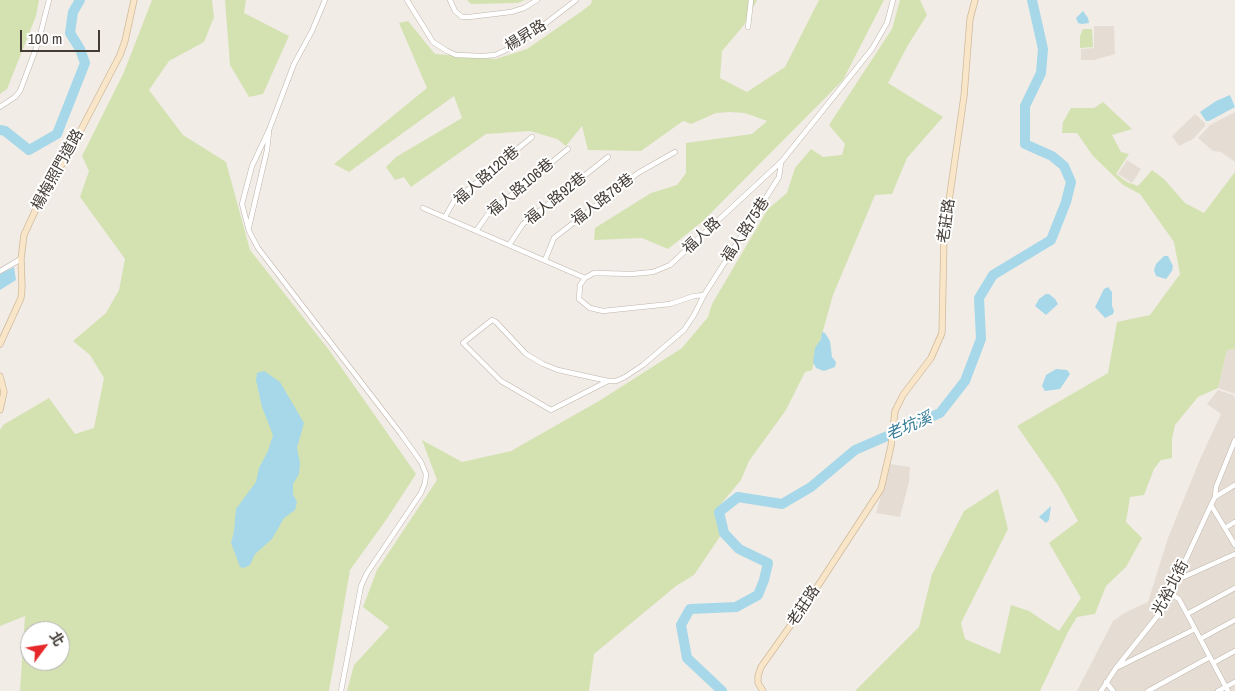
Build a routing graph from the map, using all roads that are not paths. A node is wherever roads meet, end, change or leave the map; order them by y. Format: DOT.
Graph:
graph roads {
  1 [pos="49,0"];
  2 [pos="134,0"];
  3 [pos="325,0"];
  4 [pos="407,0"];
  5 [pos="450,0"];
  6 [pos="537,0"];
  7 [pos="576,0"];
  8 [pos="751,0"];
  9 [pos="894,0"];
  10 [pos="975,0"];
  11 [pos="748,27"];
  12 [pos="0,108"];
  13 [pos="269,130"];
  14 [pos="532,137"];
  15 [pos="568,149"];
  16 [pos="675,152"];
  17 [pos="608,157"];
  18 [pos="781,163"];
  19 [pos="423,208"];
  20 [pos="445,217"];
  21 [pos="249,231"];
  22 [pos="476,231"];
  23 [pos="509,245"];
  24 [pos="21,259"];
  25 [pos="545,260"];
  26 [pos="0,271"];
  27 [pos="585,278"];
  28 [pos="704,295"];
  29 [pos="0,344"];
  30 [pos="0,376"];
  31 [pos="608,381"];
  32 [pos="0,410"];
  33 [pos="1235,440"];
  34 [pos="1235,485"];
  35 [pos="1215,497"];
  36 [pos="1211,505"];
  37 [pos="1235,522"];
  38 [pos="1225,528"];
  39 [pos="1235,545"];
  40 [pos="1235,554"];
  41 [pos="1176,580"];
  42 [pos="1235,588"];
  43 [pos="1171,594"];
  44 [pos="1187,614"];
  45 [pos="1235,620"];
  46 [pos="1195,629"];
  47 [pos="1200,639"];
  48 [pos="1235,652"];
  49 [pos="1210,656"];
  50 [pos="1213,663"];
  51 [pos="1116,668"];
  52 [pos="1106,682"];
  53 [pos="1235,682"];
  54 [pos="1227,689"];
  55 [pos="341,691"];
  56 [pos="763,691"];
  57 [pos="1101,691"];
  58 [pos="1113,691"];
  59 [pos="1148,691"];
  60 [pos="1218,691"];
  1 -- 12 [label="street"];
  2 -- 24 [label="street, 楊梅照門道路"];
  3 -- 13 [label="street"];
  4 -- 7 [label="street, 楊昇路"];
  5 -- 6 [label="street, 楊昇路"];
  8 -- 11 [label="street"];
  9 -- 18 [label="street, 福人路"];
  10 -- 56 [label="street, 老莊路"];
  13 -- 21 [label="street"];
  13 -- 21 [label="street"];
  14 -- 20 [label="street, 福人路120巷"];
  15 -- 22 [label="street, 福人路106巷"];
  16 -- 25 [label="street, 福人路78巷"];
  17 -- 23 [label="street, 福人路92巷"];
  18 -- 27 [label="street, 福人路"];
  18 -- 28 [label="street, 福人路75巷"];
  19 -- 20 [label="street"];
  20 -- 22 [label="street"];
  21 -- 55 [label="street"];
  22 -- 23 [label="street"];
  23 -- 25 [label="street"];
  24 -- 26 [label="street"];
  24 -- 29 [label="street, 楊梅照門道路"];
  25 -- 27 [label="street"];
  27 -- 28 [label="street"];
  28 -- 31 [label="street, 福人路75巷"];
  30 -- 32 [label="street"];
  31 -- 31 [label="street, 福人路75巷"];
  33 -- 35 [label="street, 光裕北街"];
  34 -- 35 [label="street"];
  35 -- 36 [label="street, 光裕北街"];
  36 -- 38 [label="street"];
  36 -- 41 [label="street, 光裕北街"];
  37 -- 38 [label="street"];
  38 -- 39 [label="street"];
  40 -- 41 [label="street"];
  41 -- 43 [label="street, 光裕北街"];
  42 -- 44 [label="street"];
  43 -- 44 [label="street"];
  43 -- 51 [label="street, 光裕北街"];
  44 -- 46 [label="street"];
  45 -- 47 [label="street"];
  46 -- 47 [label="street"];
  46 -- 51 [label="street"];
  47 -- 49 [label="street"];
  48 -- 50 [label="street"];
  49 -- 50 [label="street"];
  49 -- 59 [label="street"];
  50 -- 54 [label="street"];
  51 -- 52 [label="street, 光裕北街"];
  52 -- 57 [label="street, 光裕北街"];
  52 -- 58 [label="street"];
  53 -- 54 [label="street"];
  54 -- 60 [label="street"];
}
